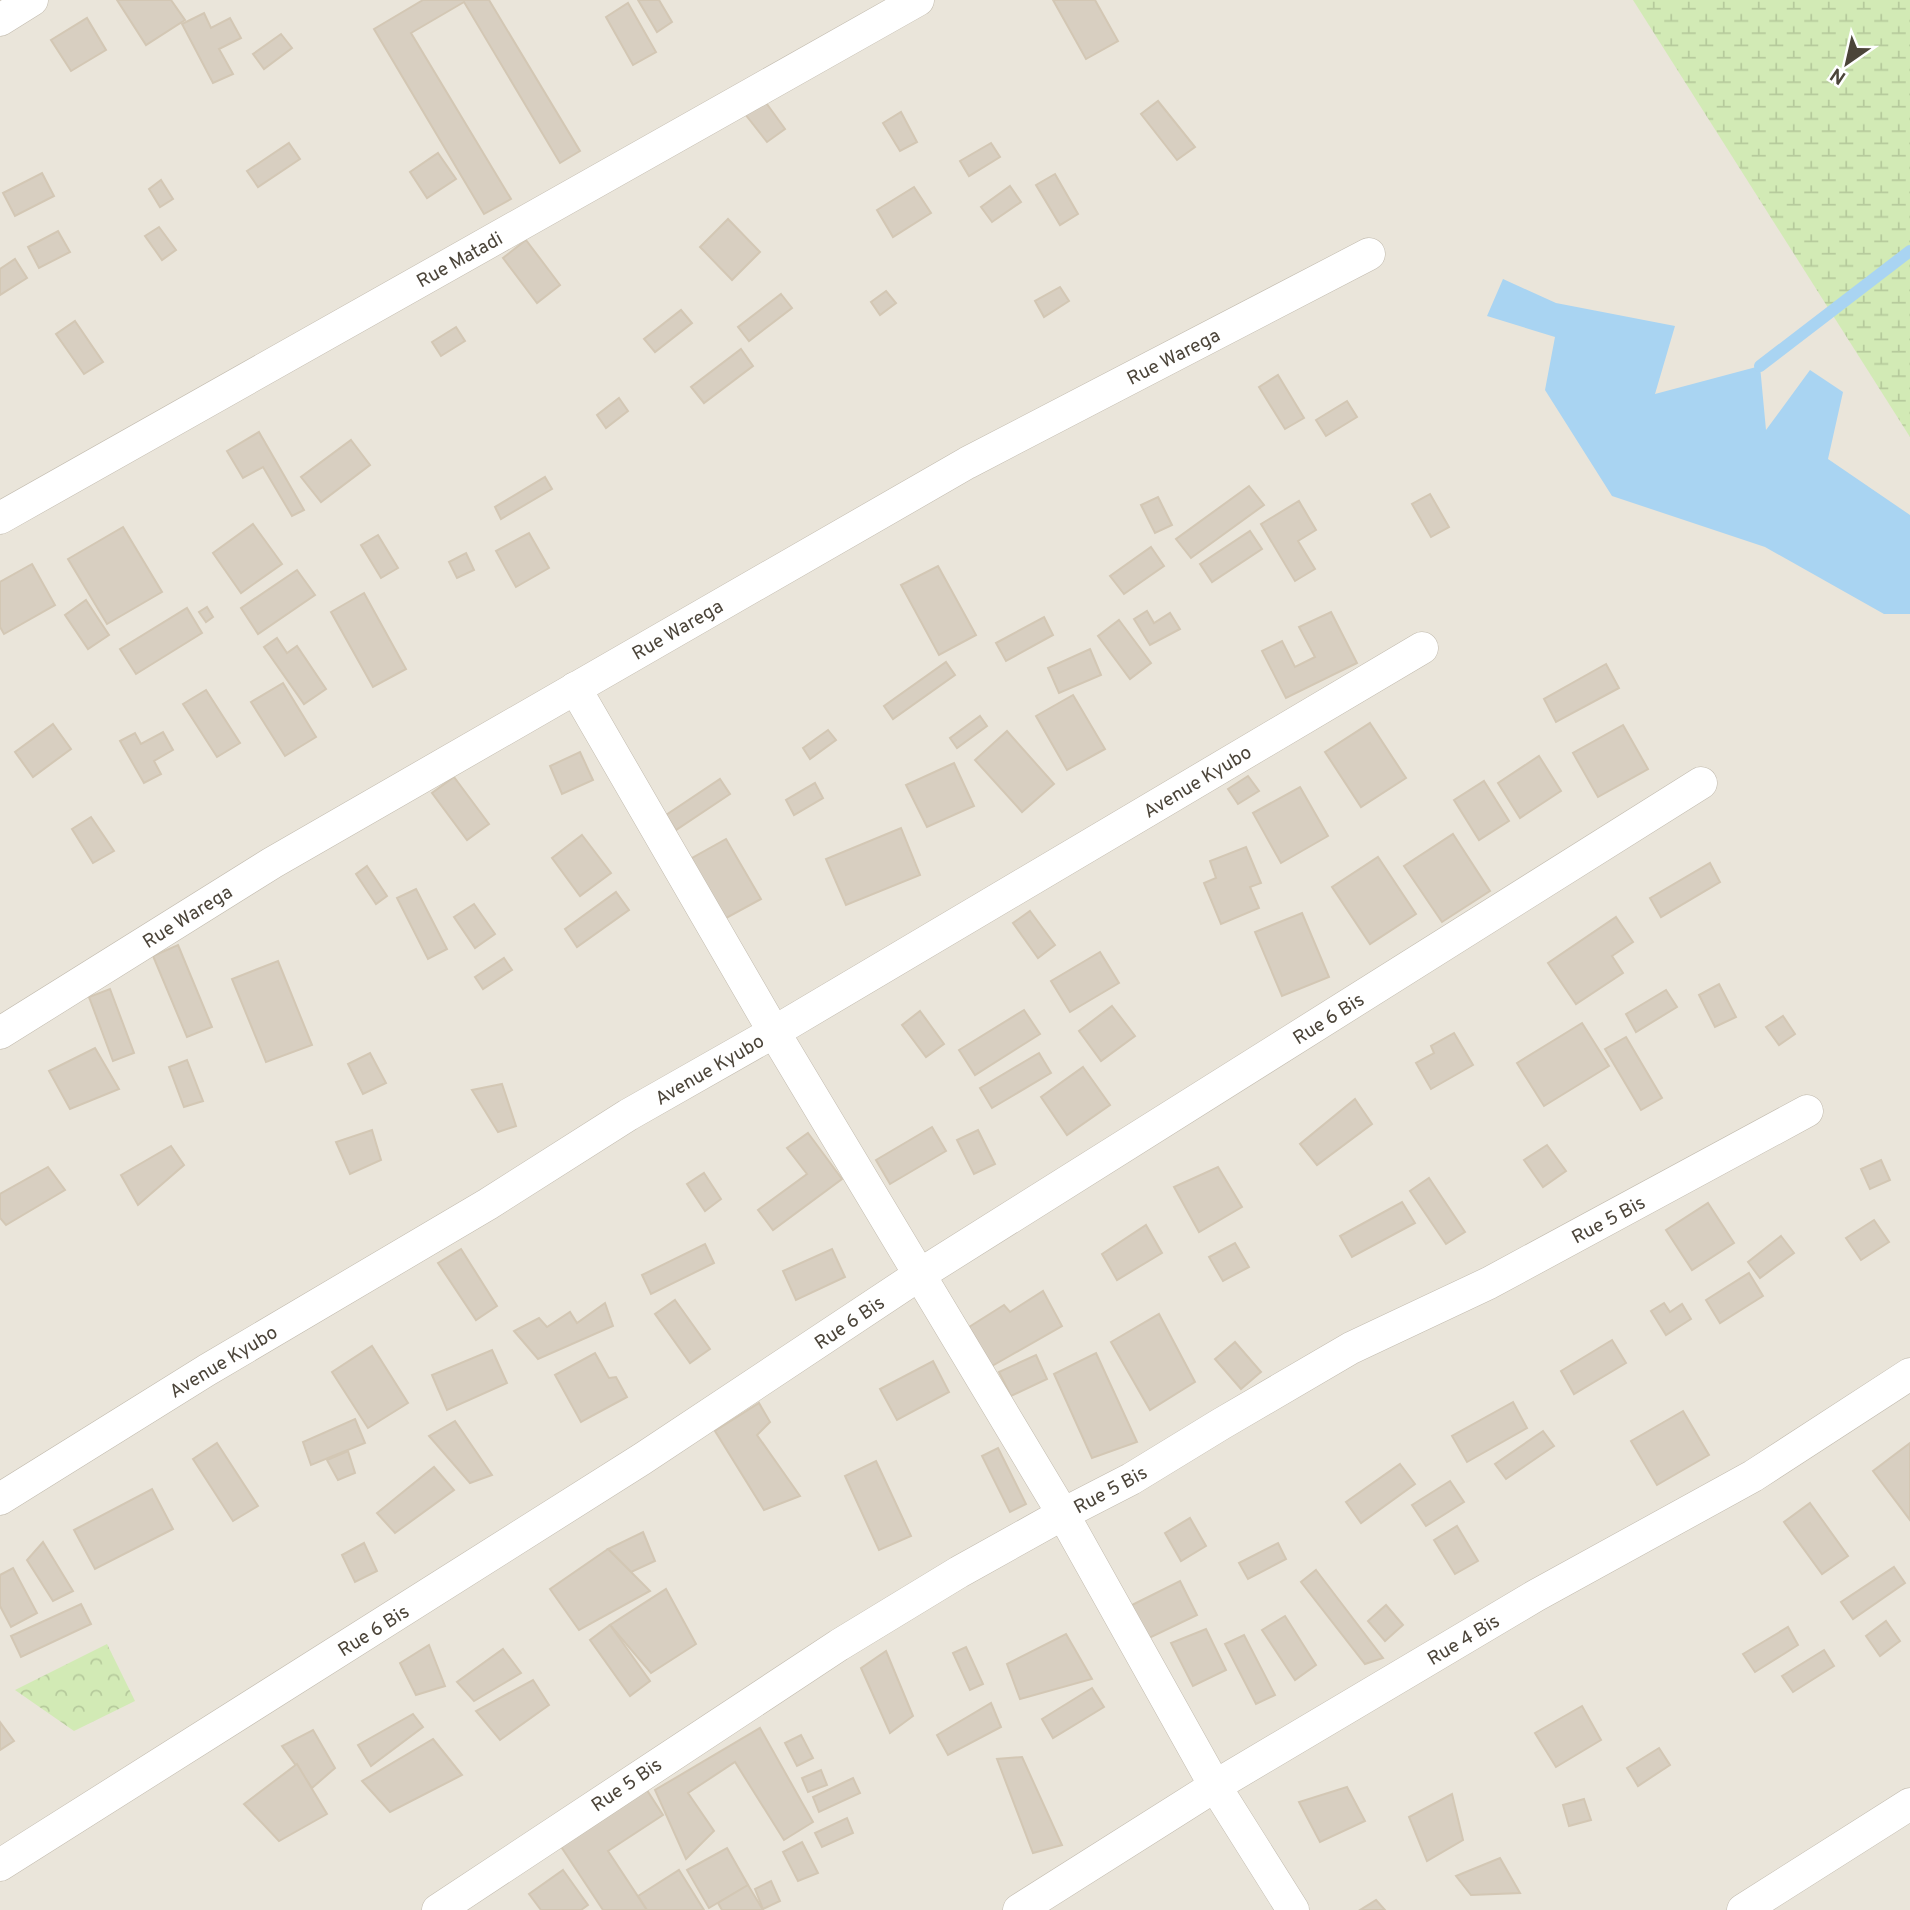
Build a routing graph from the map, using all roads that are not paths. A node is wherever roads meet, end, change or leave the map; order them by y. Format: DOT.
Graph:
graph roads {
  1 [pos="33,0"];
  2 [pos="918,0"];
  3 [pos="0,20"];
  4 [pos="1369,254"];
  5 [pos="0,519"];
  6 [pos="1422,648"];
  7 [pos="575,688"];
  8 [pos="1701,783"];
  9 [pos="774,1032"];
  10 [pos="0,1033"];
  11 [pos="1807,1111"];
  12 [pos="919,1275"];
  13 [pos="1910,1374"];
  14 [pos="0,1499"];
  15 [pos="1063,1514"];
  16 [pos="1215,1786"];
  17 [pos="1910,1804"];
  18 [pos="0,1865"];
  19 [pos="438,1910"];
  20 [pos="1019,1910"];
  21 [pos="1293,1910"];
  22 [pos="1743,1910"];
  1 -- 3 [label="street"];
  2 -- 5 [label="street, Rue Matadi"];
  4 -- 7 [label="street, Rue Warega"];
  6 -- 9 [label="street, Avenue Kyubo"];
  7 -- 9 [label="street"];
  7 -- 10 [label="street, Rue Warega"];
  8 -- 12 [label="street, Rue 6 Bis"];
  9 -- 12 [label="street"];
  9 -- 14 [label="street, Avenue Kyubo"];
  11 -- 15 [label="street, Rue 5 Bis"];
  12 -- 15 [label="street"];
  12 -- 18 [label="street, Rue 6 Bis"];
  13 -- 16 [label="street, Rue 4 Bis"];
  15 -- 16 [label="street"];
  15 -- 19 [label="street, Rue 5 Bis"];
  16 -- 20 [label="street, Rue 4 Bis"];
  16 -- 21 [label="street"];
  17 -- 22 [label="street"];
}
